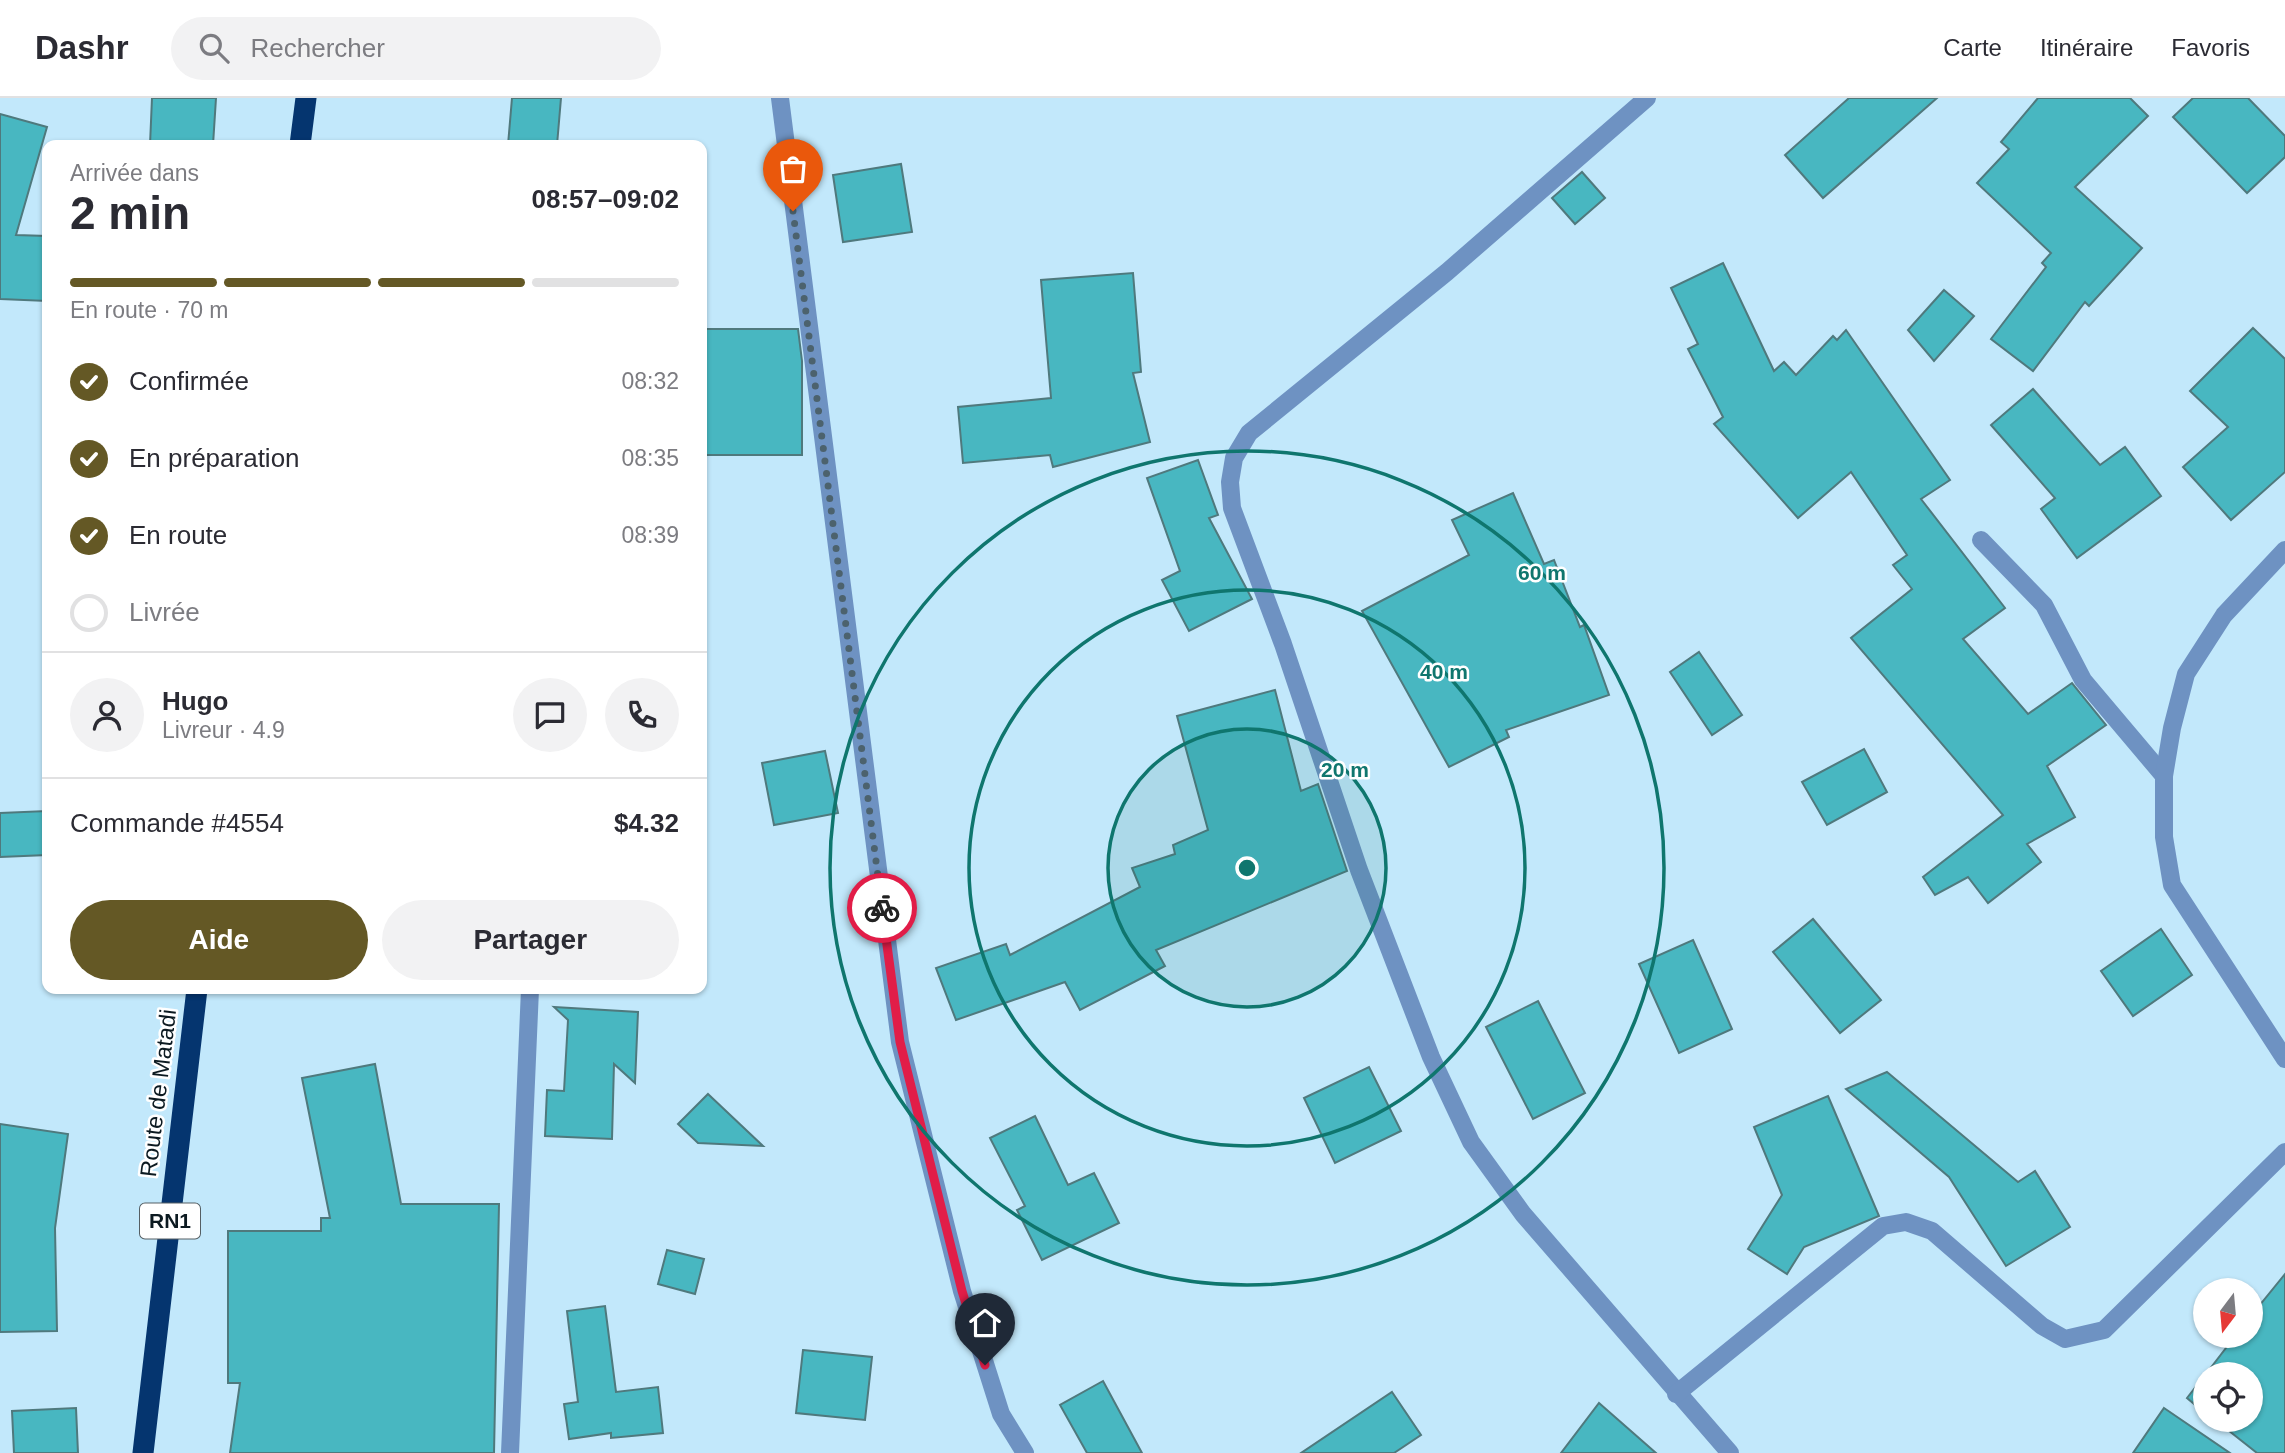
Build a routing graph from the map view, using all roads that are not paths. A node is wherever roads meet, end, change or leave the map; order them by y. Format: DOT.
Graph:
graph roads {
  1 [pos="306,98"];
  2 [pos="780,98"];
  3 [pos="1647,98"];
  4 [pos="301,140"];
  5 [pos="1981,540"];
  6 [pos="2285,550"];
  7 [pos="2164,776"];
  8 [pos="196,994"];
  9 [pos="530,994"];
  10 [pos="2285,1059"];
  11 [pos="2285,1152"];
  12 [pos="1676,1394"];
  13 [pos="143,1453"];
  14 [pos="510,1453"];
  15 [pos="1025,1453"];
  16 [pos="1730,1453"];
  1 -- 4 [label="highway"];
  2 -- 15 [label="street"];
  3 -- 12 [label="street"];
  5 -- 7 [label="street"];
  6 -- 7 [label="street"];
  7 -- 10 [label="street"];
  8 -- 13 [label="highway, Route de Matadi / RN1"];
  9 -- 14 [label="street"];
  11 -- 12 [label="street"];
  12 -- 16 [label="street"];
}
